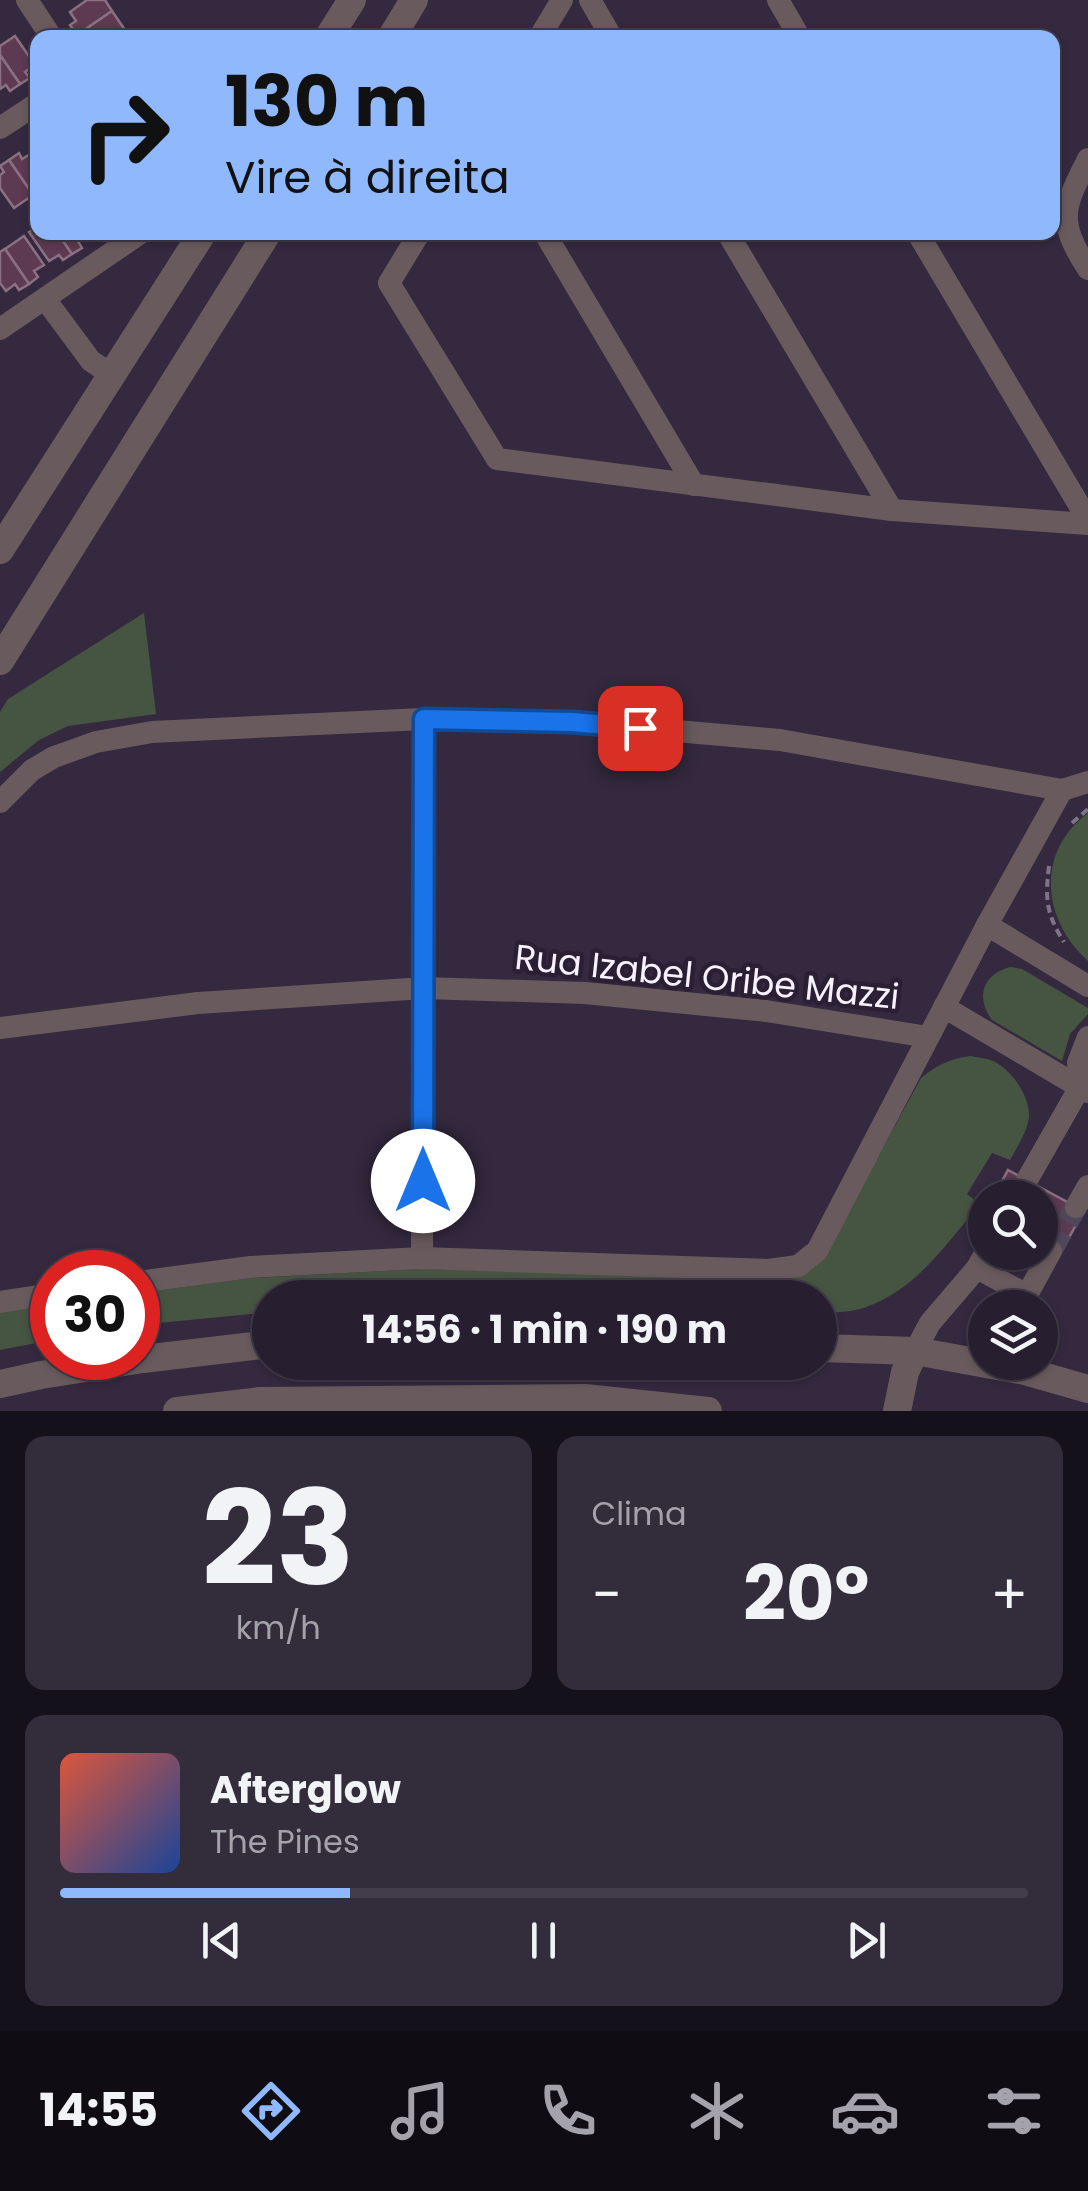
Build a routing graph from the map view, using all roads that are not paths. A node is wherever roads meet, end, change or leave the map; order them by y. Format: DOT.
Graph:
graph roads {
  1 [pos="27,0"];
  2 [pos="352,0"];
  3 [pos="414,0"];
  4 [pos="562,0"];
  5 [pos="590,0"];
  6 [pos="778,0"];
  7 [pos="47,30"];
  8 [pos="333,30"];
  9 [pos="395,30"];
  10 [pos="544,30"];
  11 [pos="607,30"];
  12 [pos="795,30"];
  13 [pos="30,108"];
  14 [pos="0,128"];
  15 [pos="1088,159"];
  16 [pos="130,240"];
  17 [pos="198,240"];
  18 [pos="263,240"];
  19 [pos="415,240"];
  20 [pos="549,240"];
  21 [pos="733,240"];
  22 [pos="922,240"];
  23 [pos="1088,269"];
  24 [pos="45,298"];
  25 [pos="0,329"];
  26 [pos="112,375"];
  27 [pos="694,485"];
  28 [pos="892,510"];
  29 [pos="1088,522"];
  30 [pos="0,550"];
  31 [pos="0,661"];
  32 [pos="424,719"];
  33 [pos="1088,782"];
  34 [pos="1062,790"];
  35 [pos="0,802"];
  36 [pos="987,925"];
  37 [pos="1088,986"];
  38 [pos="424,988"];
  39 [pos="944,1007"];
  40 [pos="0,1028"];
  41 [pos="928,1037"];
  42 [pos="1088,1037"];
  43 [pos="1084,1089"];
  44 [pos="1027,1180"];
  45 [pos="422,1258"];
  46 [pos="974,1270"];
  47 [pos="993,1270"];
  48 [pos="160,1279"];
  49 [pos="1015,1290"];
  50 [pos="30,1297"];
  51 [pos="0,1302"];
  52 [pos="252,1346"];
  53 [pos="837,1349"];
  54 [pos="915,1351"];
  55 [pos="968,1359"];
  56 [pos="1058,1379"];
  57 [pos="0,1384"];
  58 [pos="1088,1389"];
  59 [pos="177,1411"];
  60 [pos="708,1411"];
  61 [pos="897,1411"];
  1 -- 7 [label="street"];
  2 -- 8 [label="street"];
  3 -- 9 [label="street"];
  4 -- 10 [label="street"];
  5 -- 11 [label="street"];
  6 -- 12 [label="street"];
  13 -- 14 [label="street"];
  15 -- 23 [label="street"];
  16 -- 24 [label="street"];
  17 -- 26 [label="street"];
  18 -- 31 [label="street"];
  19 -- 27 [label="street"];
  20 -- 27 [label="street"];
  21 -- 28 [label="street"];
  22 -- 29 [label="street"];
  24 -- 25 [label="street"];
  24 -- 26 [label="street"];
  26 -- 30 [label="street"];
  27 -- 28 [label="street"];
  28 -- 29 [label="street"];
  32 -- 34 [label="street"];
  32 -- 35 [label="street"];
  32 -- 38 [label="street"];
  33 -- 34 [label="street"];
  34 -- 36 [label="street"];
  36 -- 37 [label="street"];
  36 -- 39 [label="street"];
  38 -- 40 [label="street, Rua Izabel Oribe Mazzi"];
  38 -- 41 [label="street, Rua Izabel Oribe Mazzi"];
  38 -- 45 [label="street"];
  39 -- 41 [label="street"];
  39 -- 43 [label="street"];
  41 -- 45 [label="street"];
  42 -- 43 [label="street"];
  43 -- 44 [label="street"];
  45 -- 48 [label="street"];
  46 -- 54 [label="street"];
  47 -- 49 [label="street"];
  50 -- 51 [label="street"];
  52 -- 57 [label="street"];
  53 -- 54 [label="street"];
  54 -- 55 [label="street"];
  54 -- 61 [label="street"];
  56 -- 58 [label="street"];
  59 -- 60 [label="street"];
}
